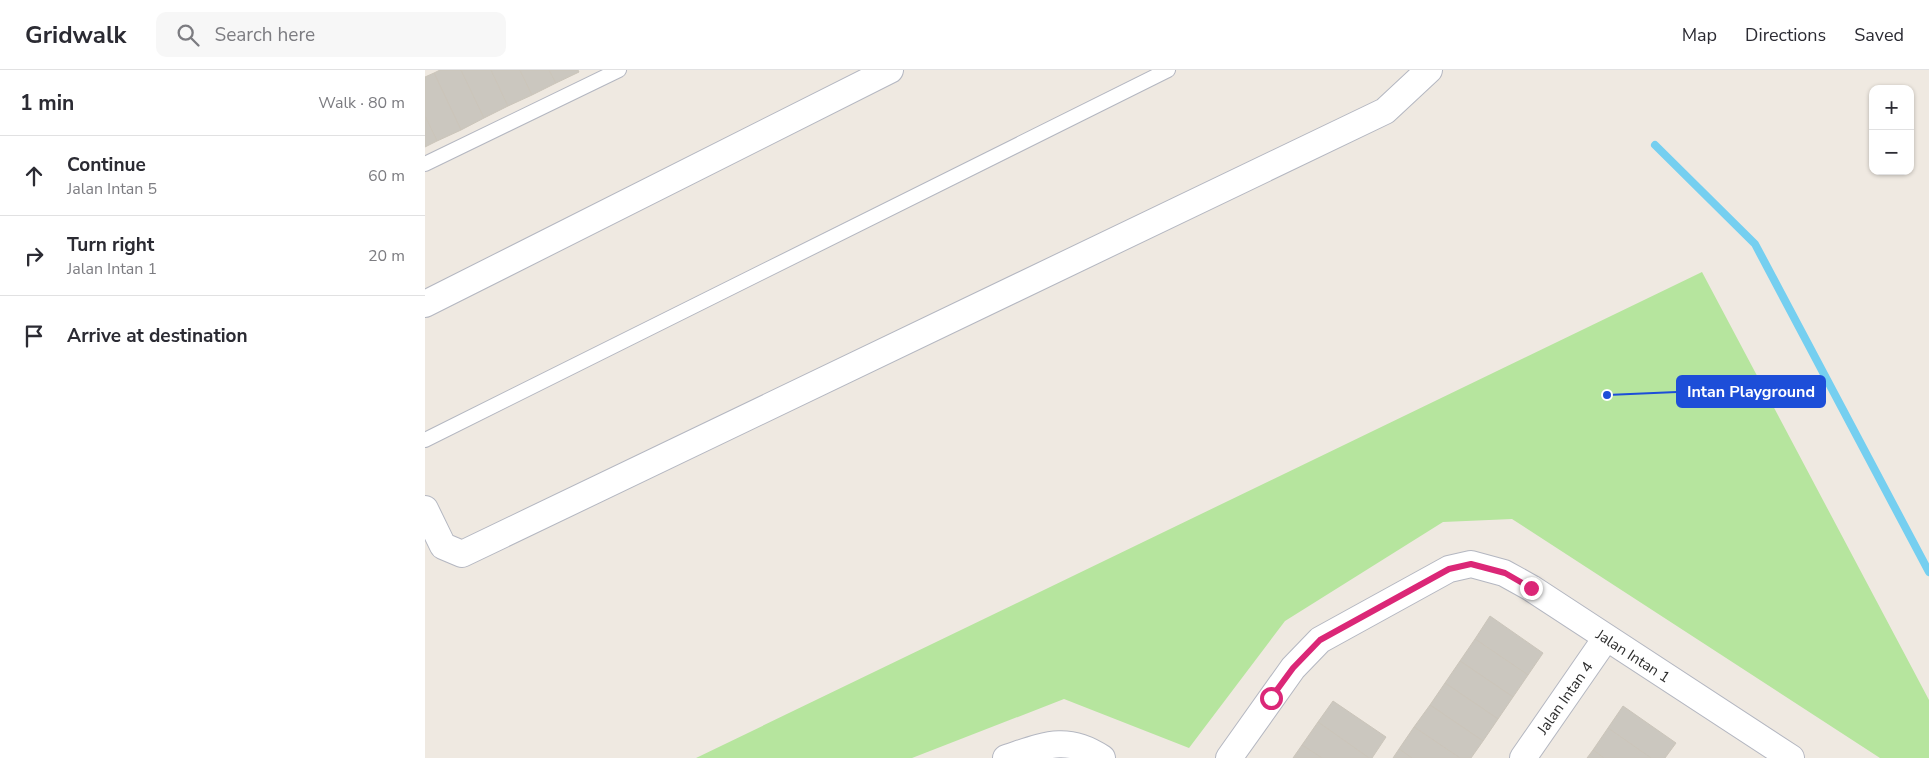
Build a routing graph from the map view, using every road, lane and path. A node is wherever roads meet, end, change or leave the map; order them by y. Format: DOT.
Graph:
graph roads {
  1 [pos="619,70"];
  2 [pos="890,70"];
  3 [pos="1169,70"];
  4 [pos="1429,70"];
  5 [pos="425,164"];
  6 [pos="425,304"];
  7 [pos="425,440"];
  8 [pos="425,508"];
  9 [pos="1606,638"];
  10 [pos="1006,758"];
  11 [pos="1102,758"];
  12 [pos="1229,758"];
  13 [pos="1523,758"];
  14 [pos="1791,758"];
  1 -- 5 [label="lane"];
  2 -- 6 [label="street"];
  3 -- 7 [label="lane"];
  4 -- 8 [label="street"];
  9 -- 12 [label="street, Jalan Intan 1"];
  9 -- 13 [label="street, Jalan Intan 4"];
  9 -- 14 [label="street, Jalan Intan 1"];
  10 -- 11 [label="street"];
}
